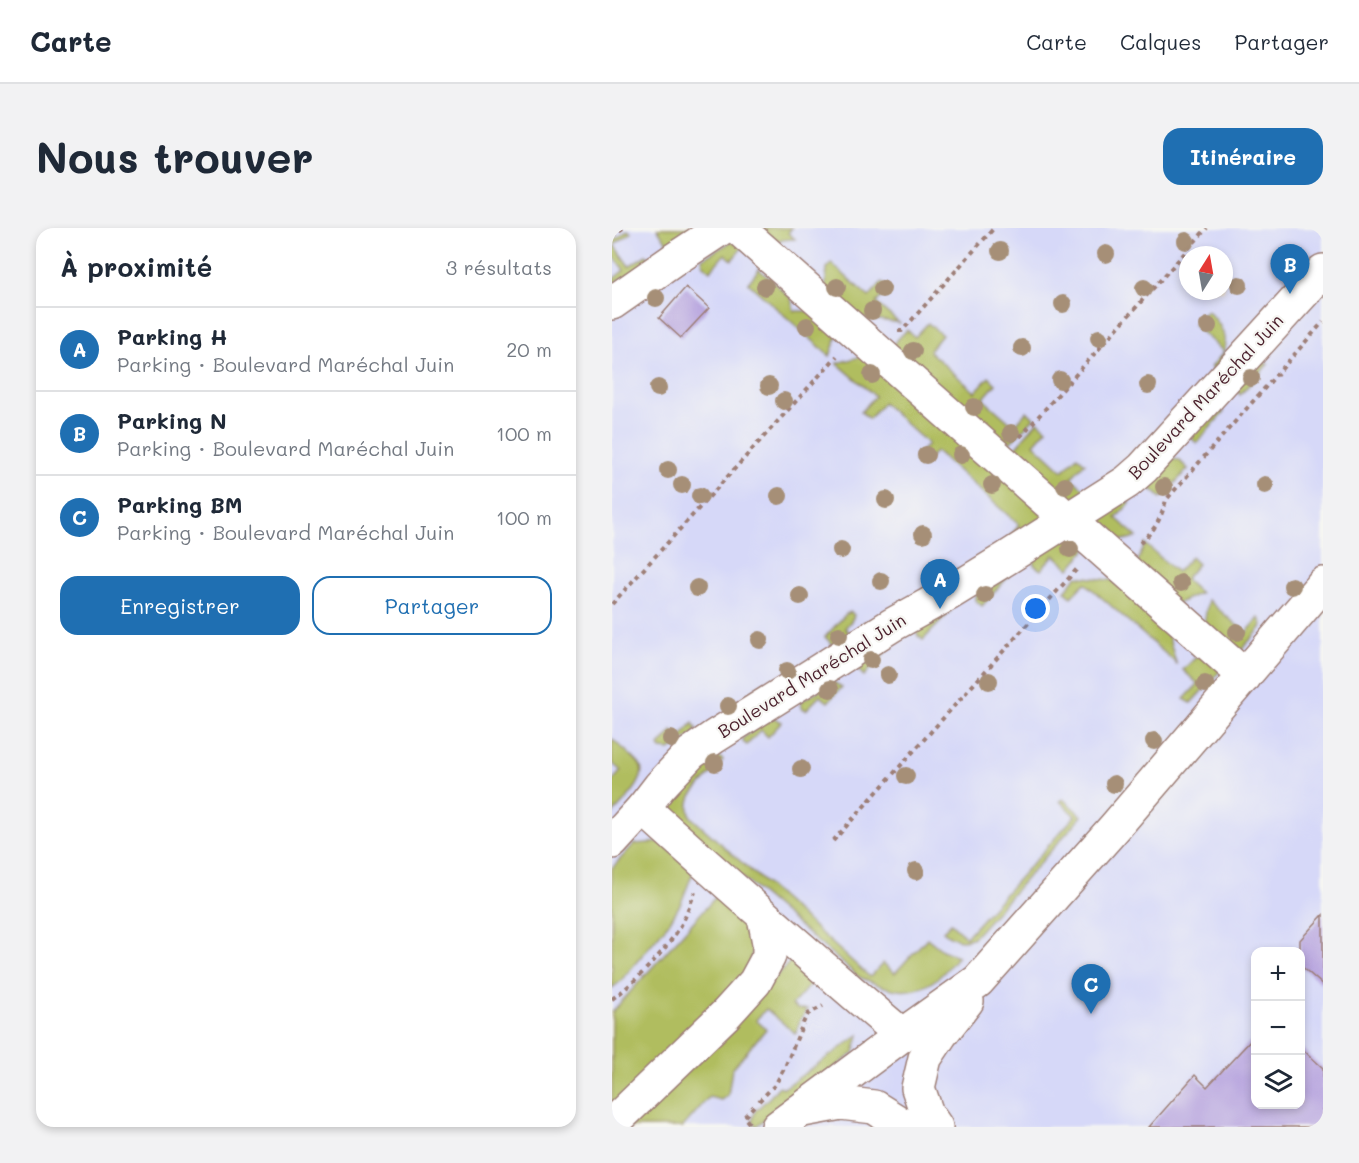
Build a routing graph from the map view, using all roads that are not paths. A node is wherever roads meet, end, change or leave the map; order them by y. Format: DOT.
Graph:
graph roads {
  1 [pos="722,228"];
  2 [pos="738,228"];
  3 [pos="1323,271"];
  4 [pos="612,303"];
  5 [pos="1068,518"];
  6 [pos="1323,584"];
  7 [pos="1245,676"];
  8 [pos="643,808"];
  9 [pos="612,842"];
  10 [pos="764,917"];
  11 [pos="978,981"];
  12 [pos="902,1035"];
  13 [pos="790,1118"];
  14 [pos="612,1124"];
  15 [pos="906,1127"];
  16 [pos="936,1127"];
  1 -- 4 [label="street"];
  2 -- 5 [label="street"];
  3 -- 5 [label="street, Boulevard Maréchal Juin"];
  5 -- 7 [label="street"];
  5 -- 8 [label="street, Boulevard Maréchal Juin"];
  6 -- 7 [label="street"];
  7 -- 11 [label="street"];
  8 -- 9 [label="street, Boulevard Maréchal Juin"];
  8 -- 10 [label="street"];
  10 -- 12 [label="street"];
  10 -- 14 [label="street"];
  11 -- 12 [label="street"];
  11 -- 16 [label="street"];
  12 -- 13 [label="street"];
  13 -- 15 [label="street"];
}
